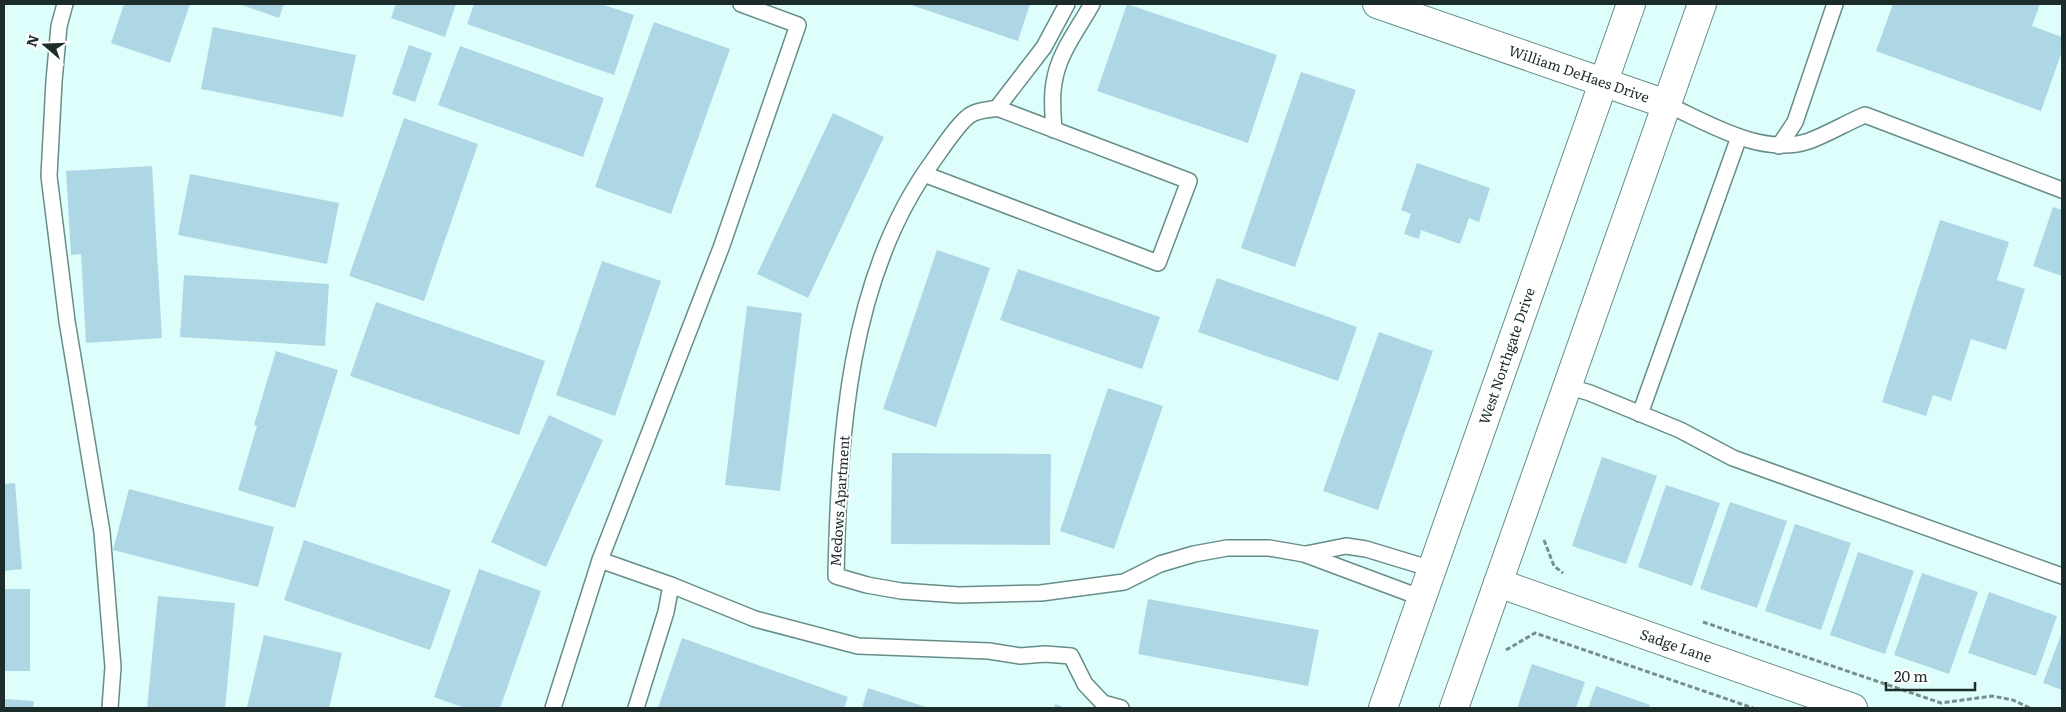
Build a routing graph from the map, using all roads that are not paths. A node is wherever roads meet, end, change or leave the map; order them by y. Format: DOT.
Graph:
graph roads {
  1 [pos="65,4"];
  2 [pos="740,4"];
  3 [pos="1067,4"];
  4 [pos="1092,4"];
  5 [pos="1377,4"];
  6 [pos="1631,4"];
  7 [pos="1702,4"];
  8 [pos="1835,4"];
  9 [pos="1603,83"];
  10 [pos="1666,104"];
  11 [pos="998,108"];
  12 [pos="1054,130"];
  13 [pos="1739,137"];
  14 [pos="1779,146"];
  15 [pos="924,174"];
  16 [pos="2062,190"];
  17 [pos="1567,386"];
  18 [pos="1640,414"];
  19 [pos="1304,554"];
  20 [pos="600,560"];
  21 [pos="1432,570"];
  22 [pos="2062,576"];
  23 [pos="1498,584"];
  24 [pos="671,585"];
  25 [pos="1422,598"];
  26 [pos="110,708"];
  27 [pos="553,708"];
  28 [pos="636,708"];
  29 [pos="1121,708"];
  30 [pos="1383,708"];
  31 [pos="1454,708"];
  32 [pos="1853,708"];
  1 -- 26 [label="lane"];
  2 -- 20 [label="lane"];
  3 -- 11 [label="lane"];
  4 -- 12 [label="lane"];
  5 -- 9 [label="main road, William DeHaes Drive"];
  6 -- 9 [label="main road, West Northgate Drive"];
  7 -- 10 [label="main road"];
  8 -- 14 [label="lane"];
  9 -- 10 [label="main road, William DeHaes Drive"];
  9 -- 21 [label="main road, West Northgate Drive"];
  10 -- 13 [label="lane, William DeHaes Drive"];
  10 -- 17 [label="main road"];
  11 -- 12 [label="lane"];
  11 -- 15 [label="lane, Medows Apartment"];
  12 -- 15 [label="lane"];
  13 -- 14 [label="lane, William DeHaes Drive"];
  13 -- 18 [label="lane"];
  14 -- 16 [label="lane"];
  15 -- 19 [label="lane, Medows Apartment"];
  17 -- 18 [label="lane"];
  17 -- 23 [label="main road"];
  18 -- 22 [label="lane"];
  19 -- 21 [label="lane, Medows Apartment"];
  19 -- 25 [label="lane, Medows Apartment"];
  20 -- 24 [label="lane"];
  20 -- 27 [label="lane"];
  21 -- 25 [label="main road, West Northgate Drive"];
  23 -- 31 [label="main road"];
  23 -- 32 [label="main road, Sadge Lane"];
  24 -- 28 [label="lane"];
  24 -- 29 [label="lane"];
  25 -- 30 [label="main road, West Northgate Drive"];
}
